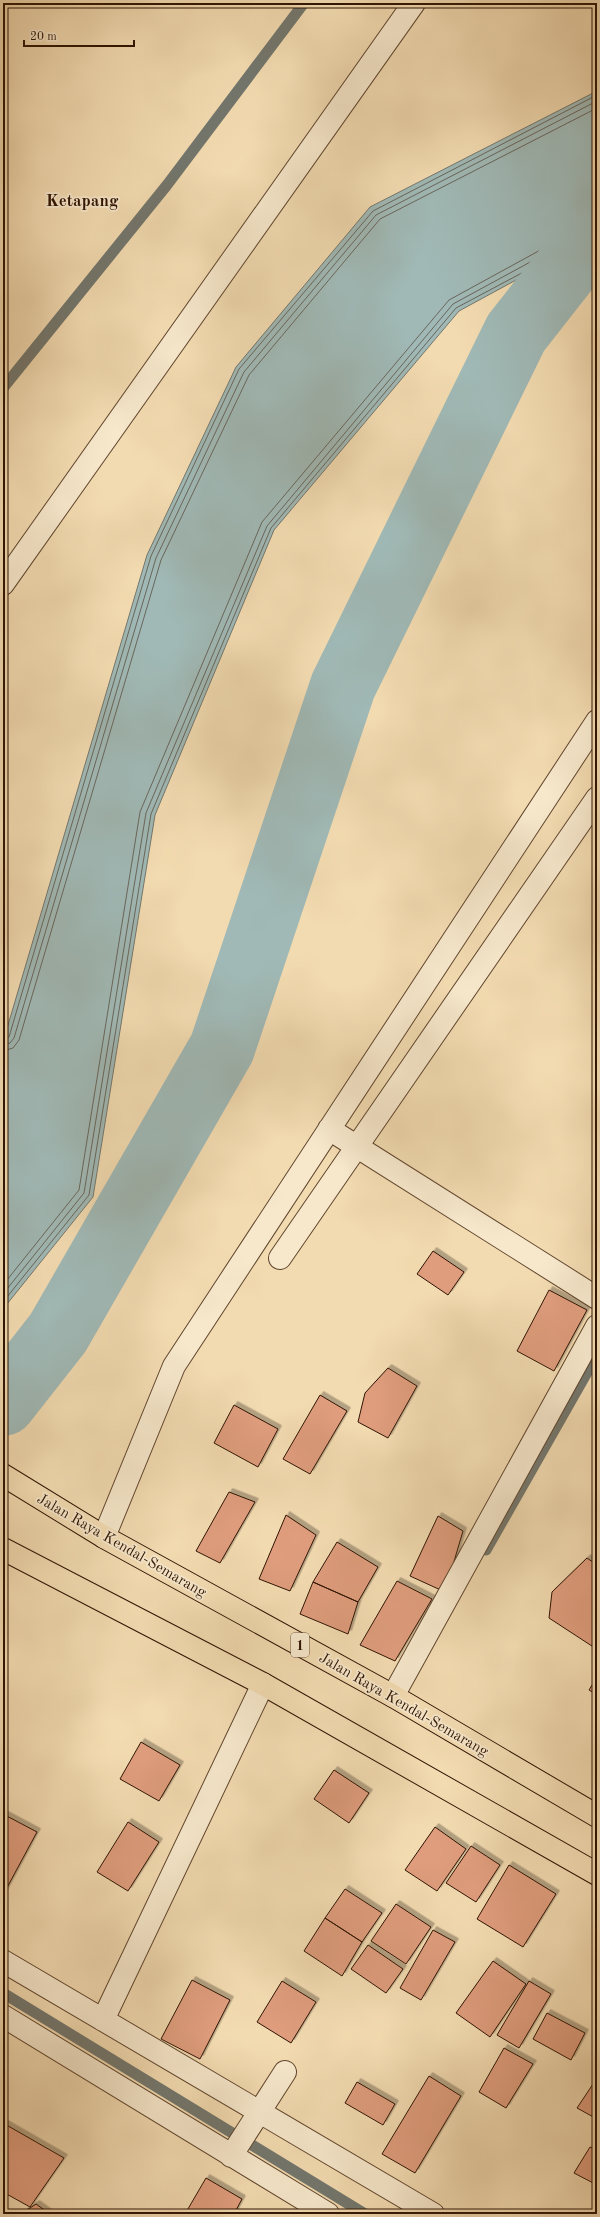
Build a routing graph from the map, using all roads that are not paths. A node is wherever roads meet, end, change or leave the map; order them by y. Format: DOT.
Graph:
graph roads {
  1 [pos="414,3"];
  2 [pos="3,584"];
  3 [pos="597,720"];
  4 [pos="597,798"];
  5 [pos="329,1129"];
  6 [pos="356,1146"];
  7 [pos="280,1258"];
  8 [pos="597,1298"];
  9 [pos="597,1326"];
  10 [pos="3,1475"];
  11 [pos="104,1537"];
  12 [pos="3,1549"];
  13 [pos="263,1684"];
  14 [pos="393,1696"];
  15 [pos="597,1816"];
  16 [pos="597,1874"];
  17 [pos="3,1961"];
  18 [pos="3,2016"];
  19 [pos="103,2020"];
  20 [pos="285,2072"];
  21 [pos="244,2136"];
  22 [pos="328,2214"];
  23 [pos="432,2214"];
  1 -- 2 [label="street"];
  3 -- 5 [label="street"];
  4 -- 6 [label="street"];
  5 -- 6 [label="street"];
  5 -- 11 [label="street"];
  6 -- 7 [label="street"];
  6 -- 8 [label="street"];
  9 -- 14 [label="street"];
  10 -- 11 [label="highway, Jalan Raya Kendal-Semarang / 1"];
  11 -- 14 [label="highway, Jalan Raya Kendal-Semarang / 1"];
  12 -- 13 [label="highway"];
  13 -- 16 [label="highway"];
  13 -- 19 [label="street"];
  14 -- 15 [label="highway, Jalan Raya Kendal-Semarang / 1"];
  17 -- 19 [label="street"];
  18 -- 21 [label="street"];
  19 -- 21 [label="street"];
  20 -- 21 [label="street"];
  21 -- 22 [label="street"];
  21 -- 23 [label="street"];
}
